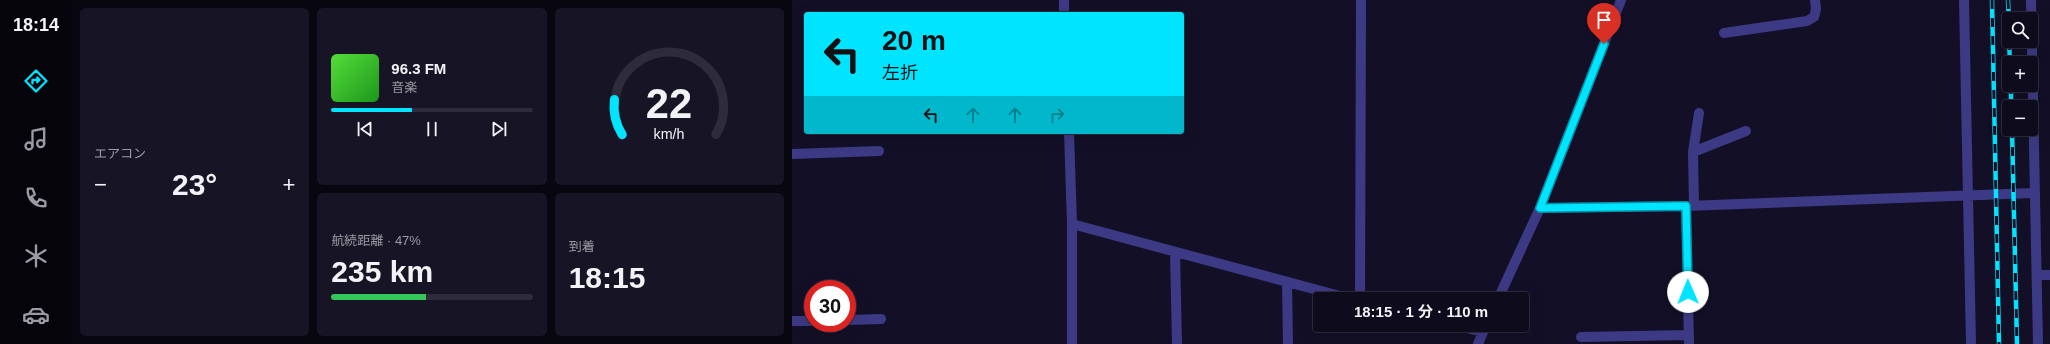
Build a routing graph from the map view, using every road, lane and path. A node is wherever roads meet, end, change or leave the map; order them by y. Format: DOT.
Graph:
graph roads {
  1 [pos="1064,0"];
  2 [pos="1361,0"];
  3 [pos="1621,0"];
  4 [pos="1814,0"];
  5 [pos="1964,0"];
  6 [pos="2031,0"];
  7 [pos="1064,12"];
  8 [pos="1724,33"];
  9 [pos="1699,113"];
  10 [pos="1746,131"];
  11 [pos="1069,134"];
  12 [pos="879,151"];
  13 [pos="1693,152"];
  14 [pos="792,154"];
  15 [pos="2035,193"];
  16 [pos="1968,196"];
  17 [pos="1690,206"];
  18 [pos="1540,208"];
  19 [pos="1072,224"];
  20 [pos="1175,252"];
  21 [pos="2037,275"];
  22 [pos="2050,275"];
  23 [pos="1287,282"];
  24 [pos="1325,292"];
  25 [pos="1360,292"];
  26 [pos="1501,292"];
  27 [pos="881,319"];
  28 [pos="856,320"];
  29 [pos="804,321"];
  30 [pos="792,322"];
  31 [pos="1483,332"];
  32 [pos="1581,337"];
  33 [pos="1689,340"];
  34 [pos="1072,344"];
  35 [pos="1177,344"];
  36 [pos="1288,344"];
  37 [pos="1478,344"];
  38 [pos="1971,344"];
  39 [pos="2038,344"];
  1 -- 7 [label="street"];
  2 -- 25 [label="street"];
  3 -- 18 [label="street"];
  4 -- 8 [label="street"];
  5 -- 16 [label="street"];
  6 -- 15 [label="street"];
  9 -- 13 [label="street"];
  10 -- 13 [label="street"];
  11 -- 19 [label="street"];
  12 -- 14 [label="street"];
  13 -- 17 [label="street"];
  15 -- 16 [label="street"];
  15 -- 21 [label="street"];
  16 -- 17 [label="street"];
  16 -- 38 [label="street"];
  17 -- 18 [label="street"];
  17 -- 33 [label="street"];
  18 -- 26 [label="street"];
  19 -- 20 [label="street"];
  19 -- 34 [label="street"];
  20 -- 23 [label="street"];
  20 -- 35 [label="street"];
  21 -- 22 [label="street"];
  21 -- 39 [label="street"];
  23 -- 24 [label="street"];
  23 -- 36 [label="street"];
  27 -- 28 [label="street"];
  29 -- 30 [label="street"];
  31 -- 37 [label="street"];
  32 -- 33 [label="street"];
}
